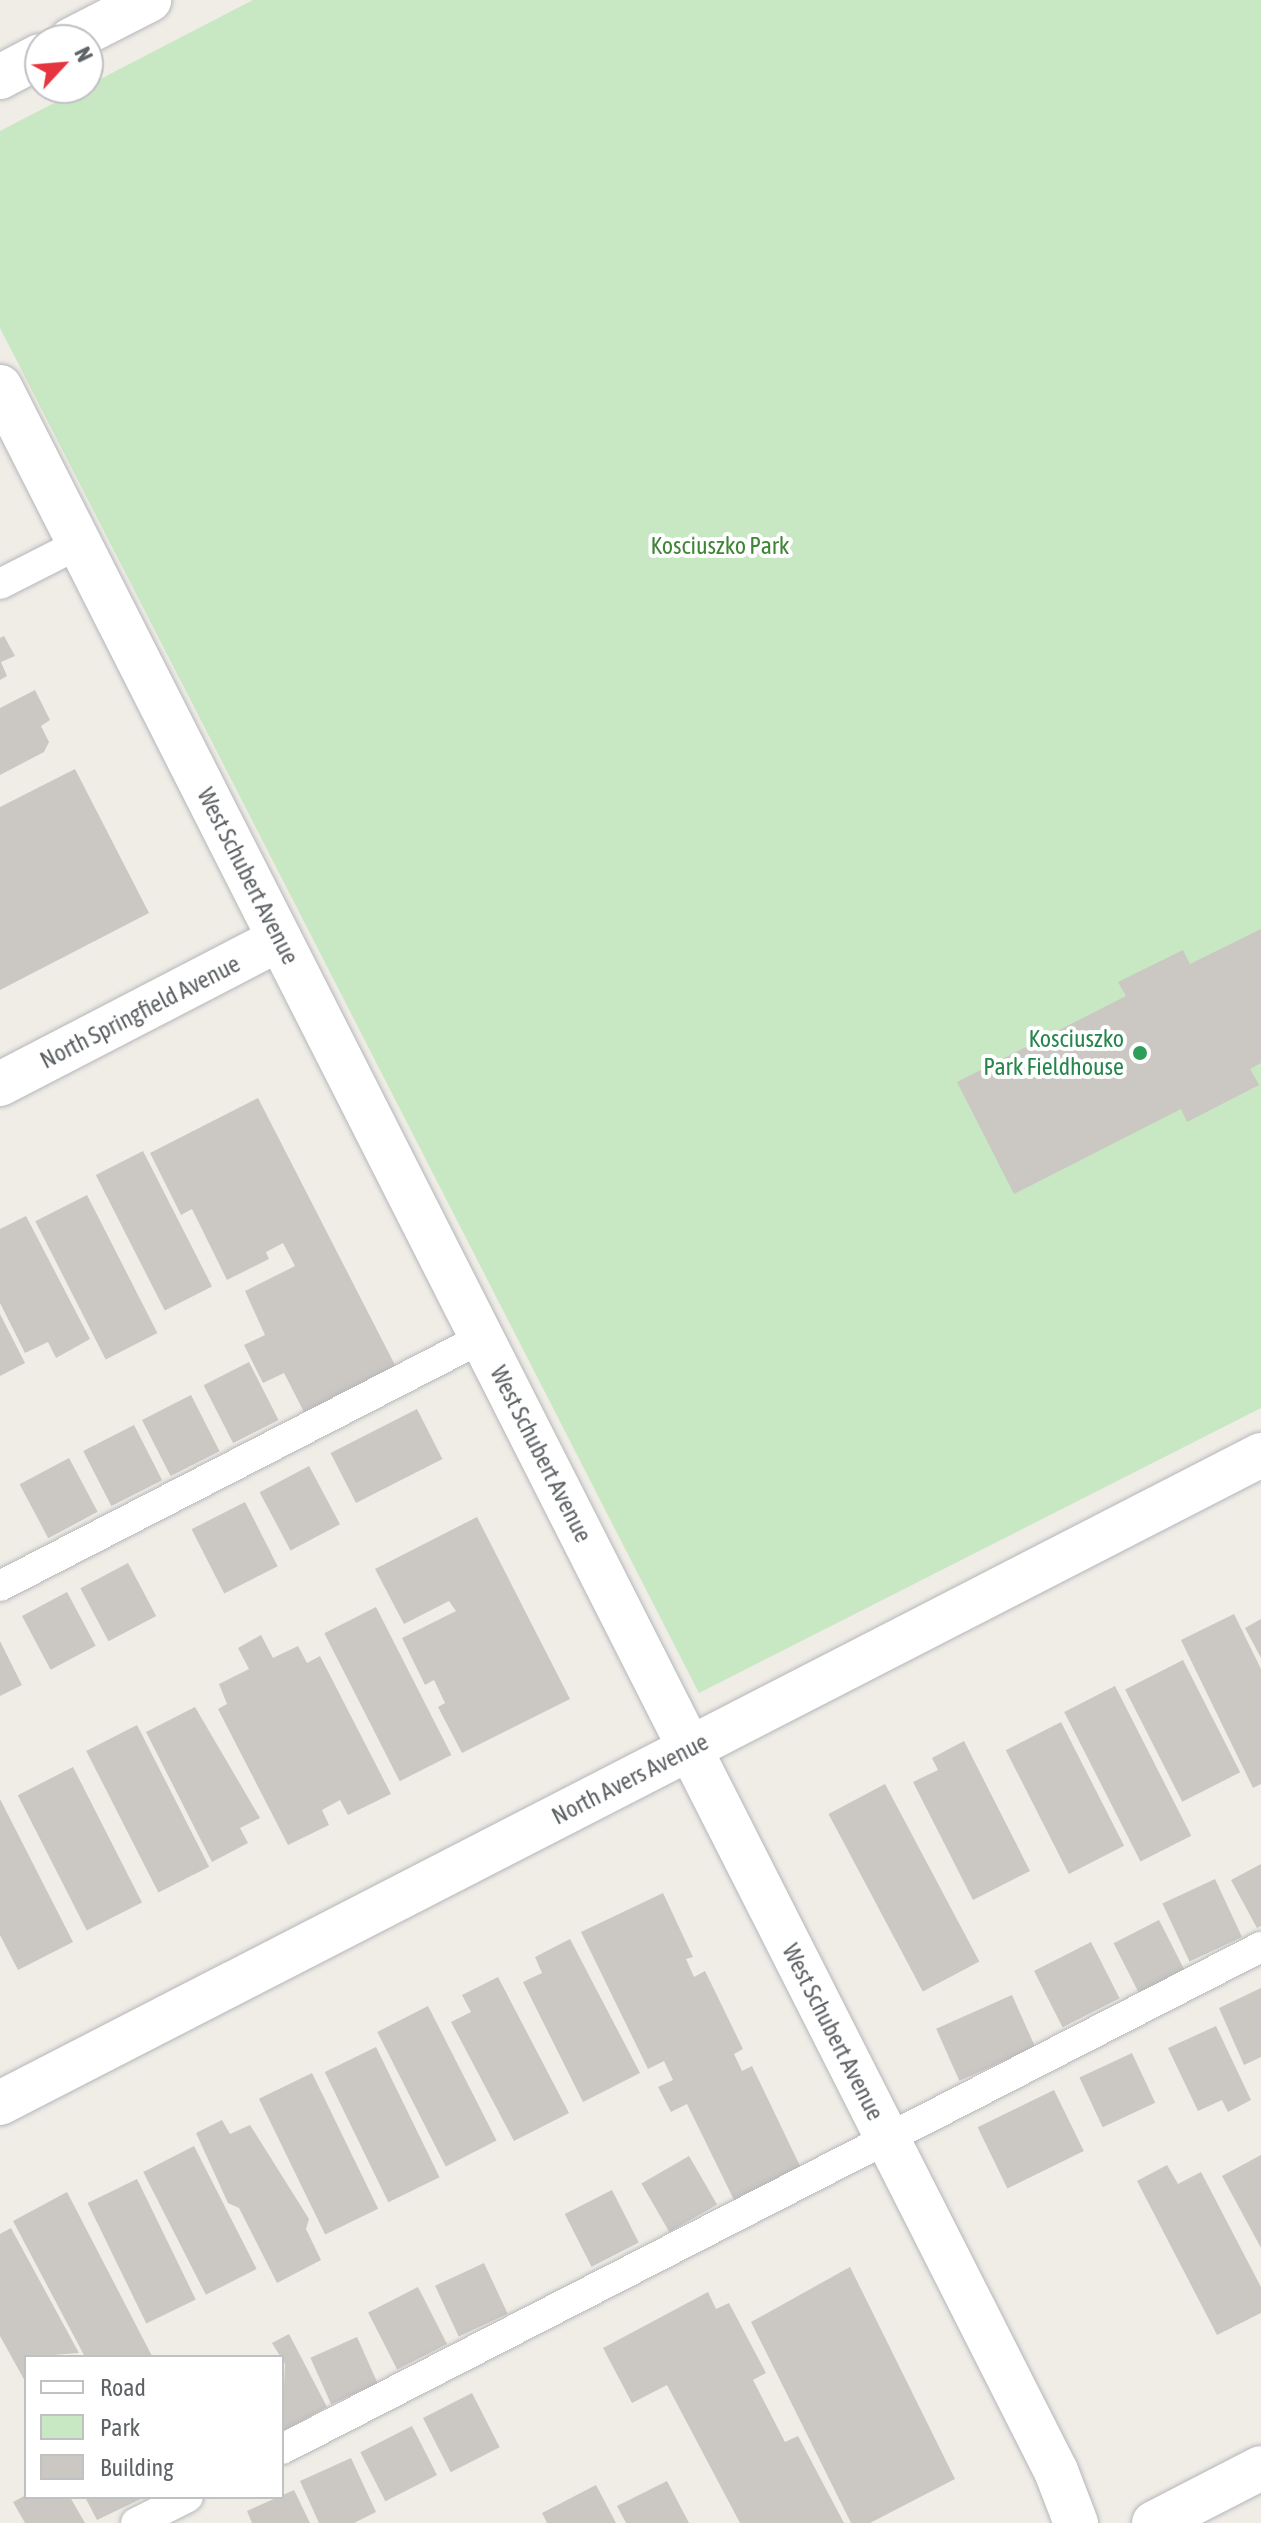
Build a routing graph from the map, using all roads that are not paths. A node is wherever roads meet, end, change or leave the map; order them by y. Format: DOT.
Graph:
graph roads {
  1 [pos="149,0"];
  2 [pos="102,24"];
  3 [pos="24,64"];
  4 [pos="0,77"];
  5 [pos="0,387"];
  6 [pos="79,544"];
  7 [pos="0,584"];
  8 [pos="280,939"];
  9 [pos="0,1084"];
  10 [pos="482,1338"];
  11 [pos="1261,1455"];
  12 [pos="0,1586"];
  13 [pos="690,1748"];
  14 [pos="1261,1947"];
  15 [pos="0,2103"];
  16 [pos="888,2142"];
  17 [pos="284,2448"];
  18 [pos="1261,2468"];
  19 [pos="184,2499"];
  20 [pos="136,2523"];
  21 [pos="1076,2523"];
  22 [pos="1154,2523"];
  1 -- 2 [label="street"];
  3 -- 4 [label="street"];
  5 -- 6 [label="street, West Schubert Avenue"];
  6 -- 7 [label="lane"];
  6 -- 8 [label="street, West Schubert Avenue"];
  8 -- 9 [label="street, North Springfield Avenue"];
  8 -- 10 [label="street, West Schubert Avenue"];
  10 -- 12 [label="lane"];
  10 -- 13 [label="street, West Schubert Avenue"];
  11 -- 13 [label="street, North Avers Avenue"];
  13 -- 15 [label="street, North Avers Avenue"];
  13 -- 16 [label="street, West Schubert Avenue"];
  14 -- 16 [label="lane"];
  16 -- 17 [label="lane"];
  16 -- 21 [label="street, West Schubert Avenue"];
  18 -- 22 [label="street"];
  19 -- 20 [label="lane"];
}
